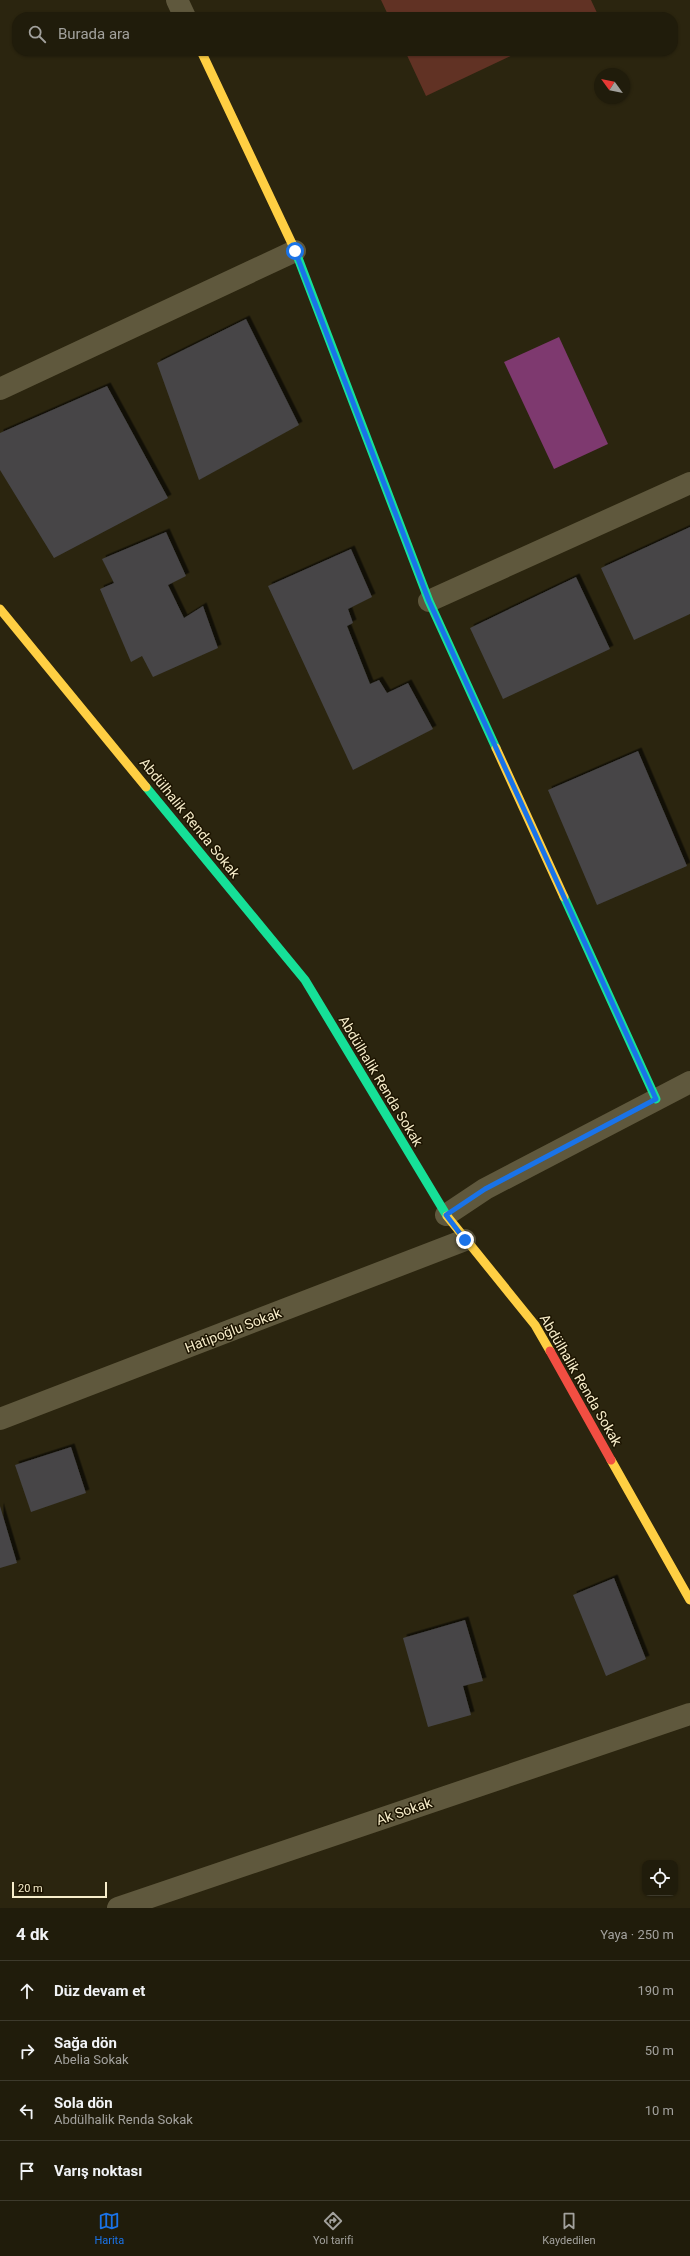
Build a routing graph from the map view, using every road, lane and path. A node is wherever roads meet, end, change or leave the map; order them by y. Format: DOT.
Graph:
graph roads {
  1 [pos="177,0"];
  2 [pos="183,12"];
  3 [pos="203,56"];
  4 [pos="295,251"];
  5 [pos="0,389"];
  6 [pos="690,483"];
  7 [pos="429,601"];
  8 [pos="0,609"];
  9 [pos="690,1082"];
  10 [pos="656,1099"];
  11 [pos="446,1215"];
  12 [pos="465,1240"];
  13 [pos="0,1419"];
  14 [pos="690,1600"];
  15 [pos="690,1714"];
  16 [pos="118,1908"];
  1 -- 2 [label="street"];
  3 -- 4 [label="street"];
  4 -- 5 [label="street"];
  4 -- 7 [label="street"];
  6 -- 7 [label="street"];
  7 -- 10 [label="street"];
  8 -- 11 [label="street, Abdülhalik Renda Sokak"];
  9 -- 10 [label="street"];
  10 -- 11 [label="street"];
  11 -- 12 [label="street, Abdülhalik Renda Sokak"];
  12 -- 13 [label="street, Hatipoğlu Sokak"];
  12 -- 14 [label="street, Abdülhalik Renda Sokak"];
  15 -- 16 [label="street, Ak Sokak"];
}
